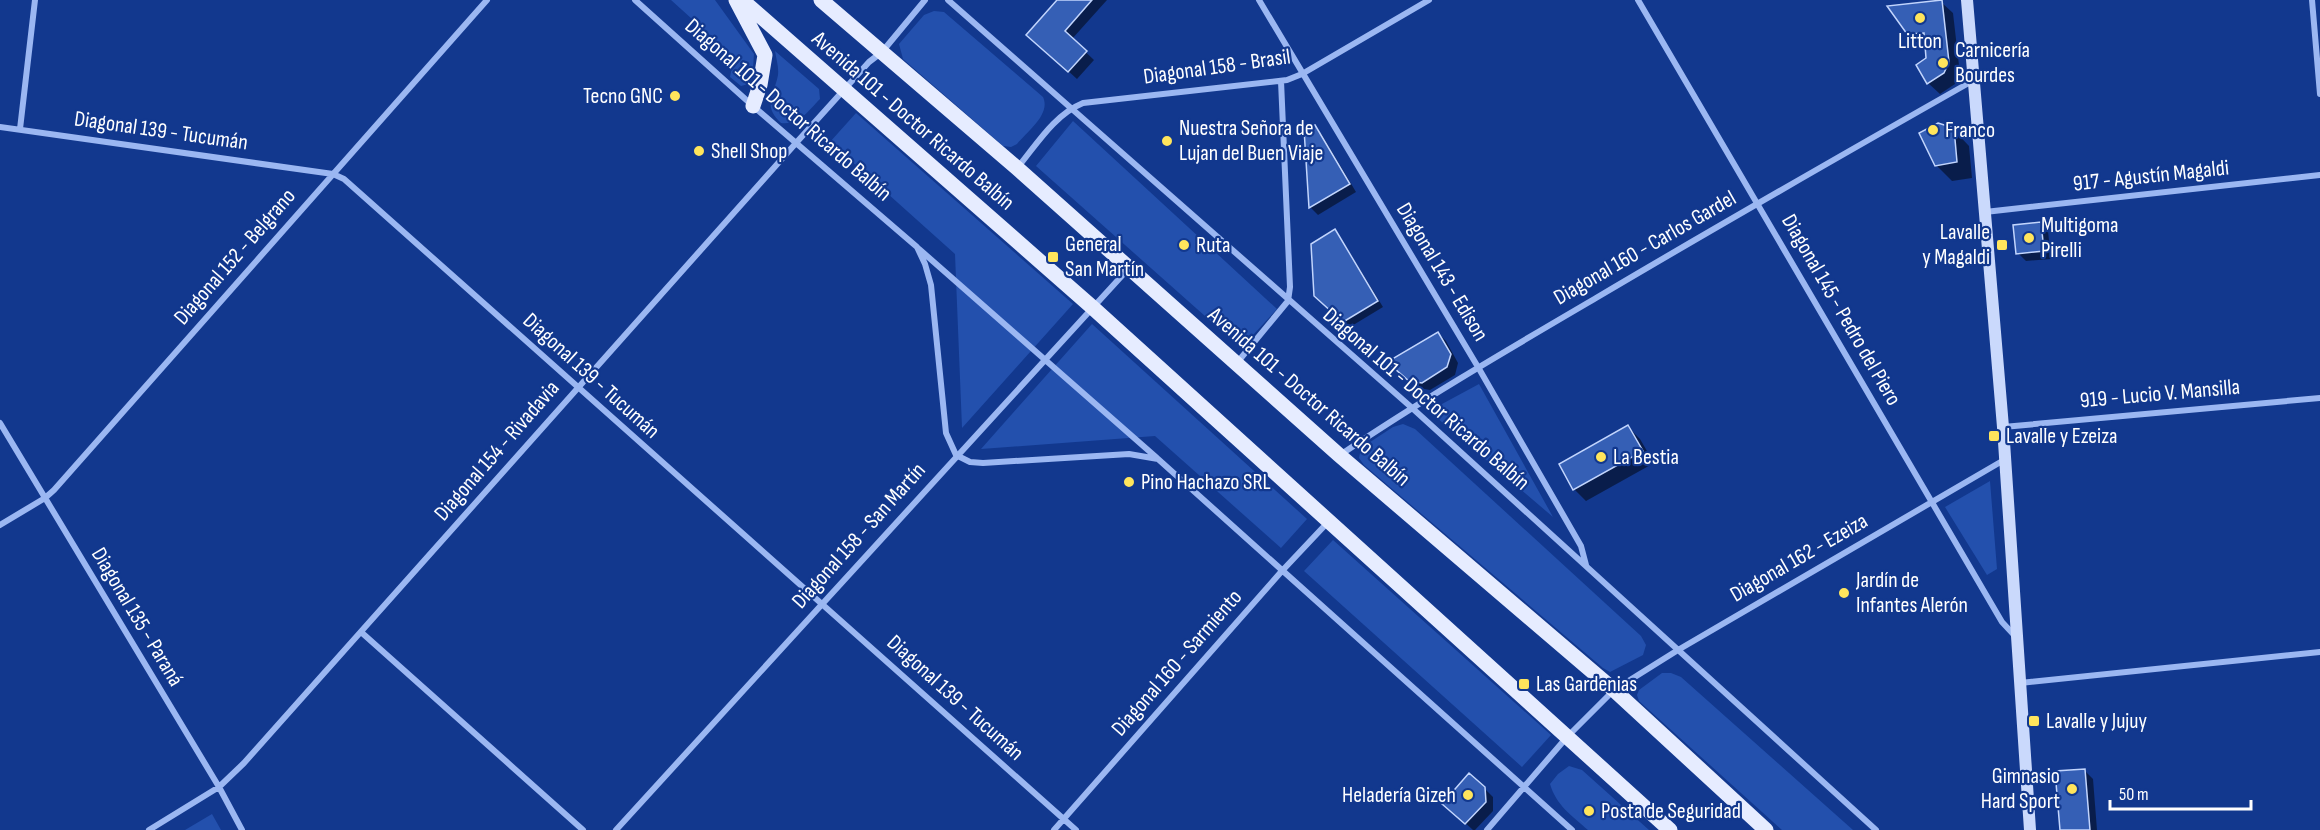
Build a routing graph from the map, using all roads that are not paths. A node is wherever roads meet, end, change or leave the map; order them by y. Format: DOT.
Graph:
graph roads {
  1 [pos="36,0"];
  2 [pos="487,0"];
  3 [pos="635,0"];
  4 [pos="736,0"];
  5 [pos="742,0"];
  6 [pos="821,0"];
  7 [pos="926,0"];
  8 [pos="948,0"];
  9 [pos="1259,0"];
  10 [pos="1429,0"];
  11 [pos="1638,0"];
  12 [pos="1967,0"];
  13 [pos="2312,0"];
  14 [pos="882,52"];
  15 [pos="1302,74"];
  16 [pos="1974,80"];
  17 [pos="1281,81"];
  18 [pos="843,91"];
  19 [pos="2320,94"];
  20 [pos="753,106"];
  21 [pos="1071,108"];
  22 [pos="0,127"];
  23 [pos="20,129"];
  24 [pos="796,143"];
  25 [pos="1017,168"];
  26 [pos="333,174"];
  27 [pos="2320,175"];
  28 [pos="1758,203"];
  29 [pos="1985,212"];
  30 [pos="917,247"];
  31 [pos="1129,267"];
  32 [pos="1288,301"];
  33 [pos="1092,307"];
  34 [pos="1044,360"];
  35 [pos="1236,364"];
  36 [pos="1478,367"];
  37 [pos="577,388"];
  38 [pos="2320,398"];
  39 [pos="1411,407"];
  40 [pos="0,423"];
  41 [pos="2002,427"];
  42 [pos="956,455"];
  43 [pos="1339,455"];
  44 [pos="1158,459"];
  45 [pos="2004,460"];
  46 [pos="45,498"];
  47 [pos="1932,502"];
  48 [pos="1329,520"];
  49 [pos="0,525"];
  50 [pos="1587,566"];
  51 [pos="1281,572"];
  52 [pos="822,604"];
  53 [pos="362,632"];
  54 [pos="2016,637"];
  55 [pos="1678,650"];
  56 [pos="2320,652"];
  57 [pos="2019,683"];
  58 [pos="1614,690"];
  59 [pos="1567,738"];
  60 [pos="219,788"];
  61 [pos="1524,788"];
  62 [pos="1064,819"];
  63 [pos="149,830"];
  64 [pos="242,830"];
  65 [pos="583,830"];
  66 [pos="616,830"];
  67 [pos="1054,830"];
  68 [pos="1076,830"];
  69 [pos="1487,830"];
  70 [pos="1572,830"];
  71 [pos="1670,830"];
  72 [pos="1766,830"];
  73 [pos="1876,830"];
  74 [pos="2030,830"];
  1 -- 23 [label="street"];
  2 -- 26 [label="street, Diagonal 152 - Belgrano"];
  3 -- 20 [label="street, Diagonal 101 - Doctor Ricardo Balbín"];
  4 -- 20 [label="main road"];
  5 -- 18 [label="main road, Avenida 101 - Doctor Ricardo Balbín"];
  6 -- 14 [label="main road, Avenida 101 - Doctor Ricardo Balbín"];
  7 -- 14 [label="street, Diagonal 154 - Rivadavia"];
  8 -- 21 [label="street, Diagonal 101 - Doctor Ricardo Balbín"];
  9 -- 15 [label="street, Diagonal 143 - Edison"];
  10 -- 15 [label="street, Diagonal 158 - Brasil"];
  11 -- 28 [label="street, Diagonal 145 - Pedro del Piero"];
  12 -- 16 [label="main road"];
  13 -- 19 [label="street"];
  14 -- 18 [label="street, Diagonal 154 - Rivadavia"];
  14 -- 25 [label="main road, Avenida 101 - Doctor Ricardo Balbín"];
  15 -- 17 [label="street, Diagonal 158 - Brasil"];
  15 -- 36 [label="street, Diagonal 143 - Edison"];
  16 -- 28 [label="street, Diagonal 160 - Carlos Gardel"];
  16 -- 29 [label="main road"];
  17 -- 21 [label="street, Diagonal 158 - Brasil"];
  17 -- 32 [label="street"];
  18 -- 24 [label="street, Diagonal 154 - Rivadavia"];
  18 -- 33 [label="main road, Avenida 101 - Doctor Ricardo Balbín"];
  20 -- 24 [label="street, Diagonal 101 - Doctor Ricardo Balbín"];
  21 -- 25 [label="street, Diagonal 158 - Brasil"];
  21 -- 32 [label="street, Diagonal 101 - Doctor Ricardo Balbín"];
  22 -- 23 [label="street, Diagonal 139 - Tucumán"];
  23 -- 26 [label="street, Diagonal 139 - Tucumán"];
  24 -- 30 [label="street, Diagonal 101 - Doctor Ricardo Balbín"];
  24 -- 37 [label="street, Diagonal 154 - Rivadavia"];
  25 -- 31 [label="main road, Avenida 101 - Doctor Ricardo Balbín"];
  26 -- 37 [label="street, Diagonal 139 - Tucumán"];
  26 -- 46 [label="street, Diagonal 152 - Belgrano"];
  27 -- 29 [label="street, 917 - Agustín Magaldi"];
  28 -- 36 [label="street, Diagonal 160 - Carlos Gardel"];
  28 -- 47 [label="street, Diagonal 145 - Pedro del Piero"];
  29 -- 41 [label="main road"];
  30 -- 34 [label="street, Diagonal 101 - Doctor Ricardo Balbín"];
  30 -- 42 [label="street, Diagonal 101 - Doctor Ricardo Balbín"];
  31 -- 33 [label="street, Diagonal 158 - San Martín"];
  31 -- 35 [label="main road, Avenida 101 - Doctor Ricardo Balbín"];
  32 -- 35 [label="street"];
  32 -- 39 [label="street, Diagonal 101 - Doctor Ricardo Balbín"];
  33 -- 34 [label="street, Diagonal 158 - San Martín"];
  33 -- 48 [label="main road, Avenida 101 - Doctor Ricardo Balbín"];
  34 -- 42 [label="street, Diagonal 158 - San Martín"];
  34 -- 44 [label="street, Diagonal 101 - Doctor Ricardo Balbín"];
  35 -- 43 [label="main road, Avenida 101 - Doctor Ricardo Balbín"];
  36 -- 39 [label="street, Diagonal 160 - Carlos Gardel"];
  36 -- 50 [label="street, Diagonal 143 - Edison"];
  37 -- 52 [label="street, Diagonal 139 - Tucumán"];
  37 -- 53 [label="street, Diagonal 154 - Rivadavia"];
  38 -- 41 [label="street, 919 - Lucio V. Mansilla"];
  39 -- 43 [label="street, Diagonal 160 - Carlos Gardel"];
  39 -- 50 [label="street, Diagonal 101 - Doctor Ricardo Balbín"];
  40 -- 46 [label="street, Diagonal 135 - Paraná"];
  41 -- 45 [label="main road"];
  42 -- 44 [label="street"];
  42 -- 52 [label="street, Diagonal 158 - San Martín"];
  43 -- 58 [label="main road, Avenida 101 - Doctor Ricardo Balbín"];
  44 -- 51 [label="street, Diagonal 101 - Doctor Ricardo Balbín"];
  45 -- 47 [label="street, Diagonal 162 - Ezeiza"];
  45 -- 54 [label="main road"];
  46 -- 49 [label="street, Diagonal 152 - Belgrano"];
  46 -- 60 [label="street, Diagonal 135 - Paraná"];
  47 -- 54 [label="street, Diagonal 145 - Pedro del Piero"];
  47 -- 55 [label="street, Diagonal 162 - Ezeiza"];
  48 -- 51 [label="street, Diagonal 160 - Sarmiento"];
  48 -- 59 [label="main road, Avenida 101 - Doctor Ricardo Balbín"];
  50 -- 55 [label="street, Diagonal 101 - Doctor Ricardo Balbín"];
  51 -- 61 [label="street, Diagonal 101 - Doctor Ricardo Balbín"];
  51 -- 62 [label="street, Diagonal 160 - Sarmiento"];
  52 -- 62 [label="street, Diagonal 139 - Tucumán"];
  52 -- 66 [label="street, Diagonal 158 - San Martín"];
  53 -- 60 [label="street, Diagonal 154 - Rivadavia"];
  53 -- 65 [label="street"];
  54 -- 57 [label="main road"];
  55 -- 58 [label="street, Diagonal 162 - Ezeiza"];
  55 -- 73 [label="street, Diagonal 101 - Doctor Ricardo Balbín"];
  56 -- 57 [label="street"];
  57 -- 74 [label="main road"];
  58 -- 59 [label="street, Diagonal 162 - Ezeiza"];
  58 -- 72 [label="main road, Avenida 101 - Doctor Ricardo Balbín"];
  59 -- 61 [label="street, Diagonal 162 - Ezeiza"];
  59 -- 71 [label="main road, Avenida 101 - Doctor Ricardo Balbín"];
  60 -- 63 [label="street, Diagonal 154 - Rivadavia"];
  60 -- 64 [label="street, Diagonal 135 - Paraná"];
  61 -- 69 [label="street, Diagonal 162 - Ezeiza"];
  61 -- 70 [label="street, Diagonal 101 - Doctor Ricardo Balbín"];
  62 -- 67 [label="street, Diagonal 160 - Sarmiento"];
  62 -- 68 [label="street, Diagonal 139 - Tucumán"];
}
